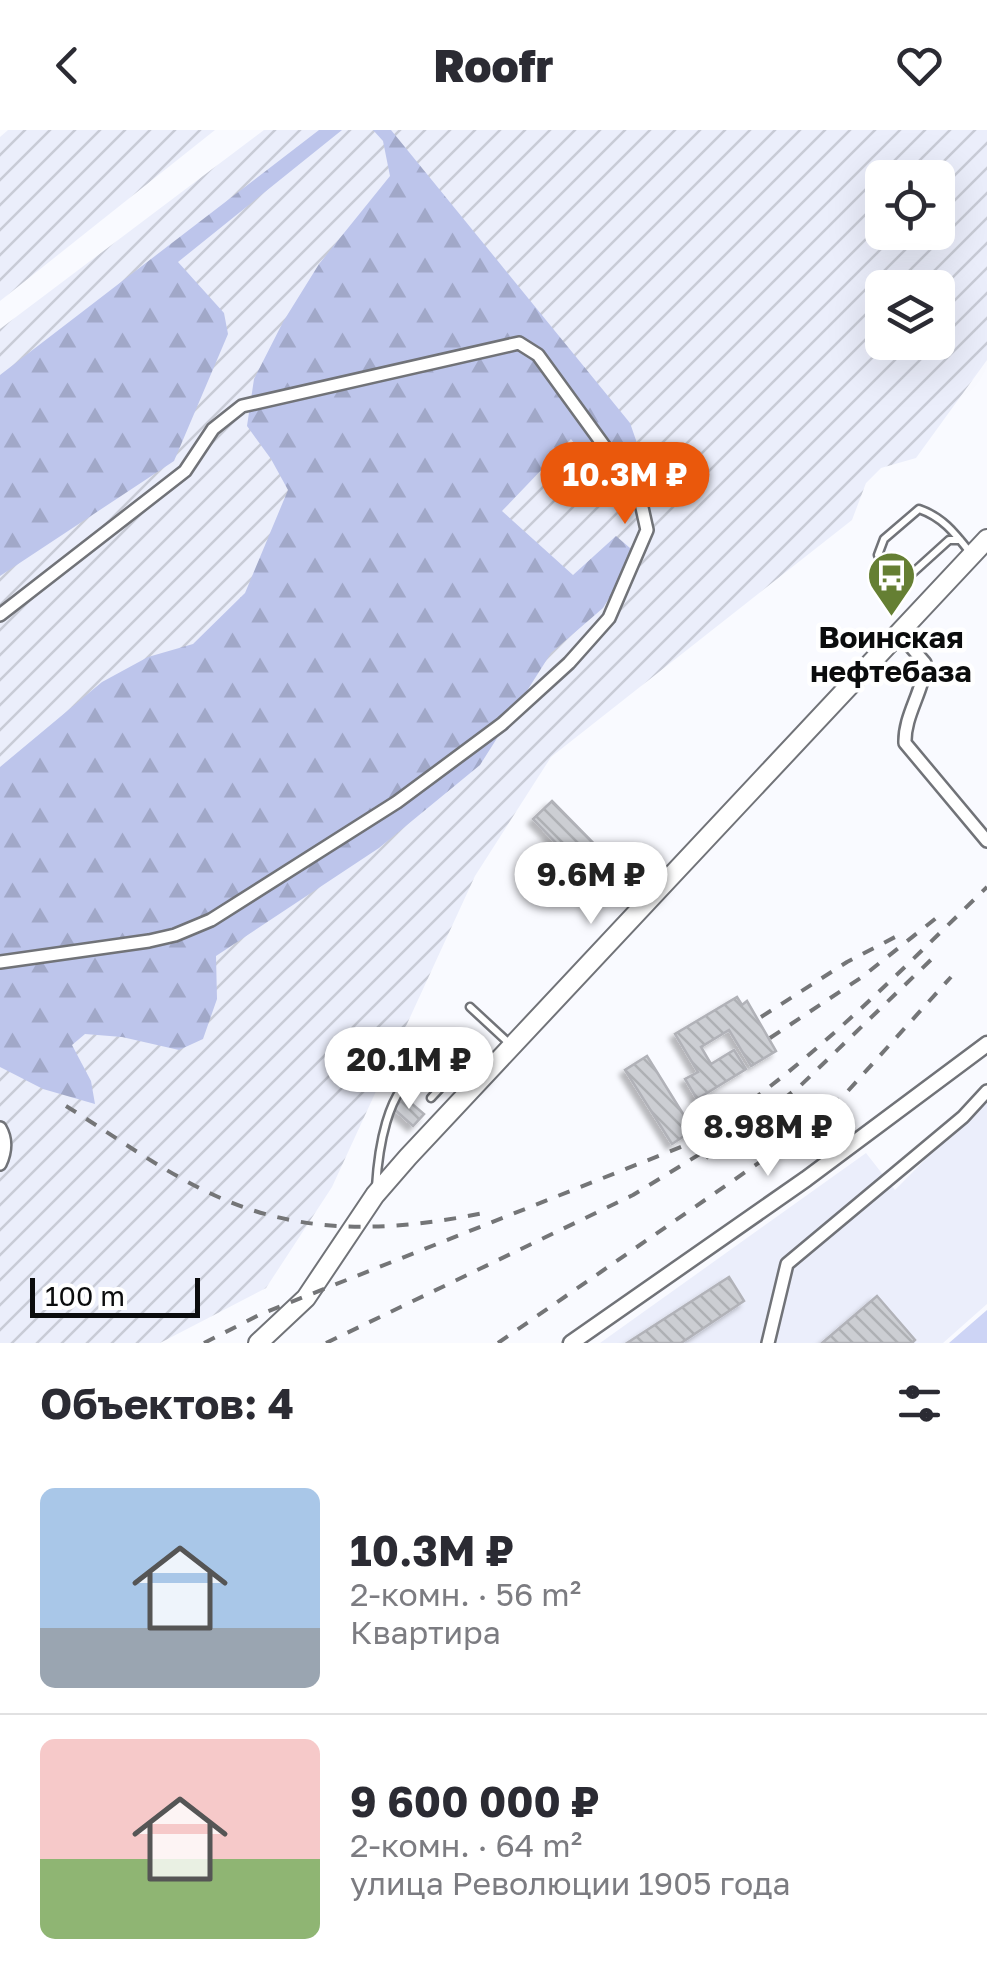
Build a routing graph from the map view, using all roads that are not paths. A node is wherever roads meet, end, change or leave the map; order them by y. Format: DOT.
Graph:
graph roads {
  1 [pos="987,539"];
  2 [pos="966,547"];
  3 [pos="0,615"];
  4 [pos="898,632"];
  5 [pos="987,841"];
  6 [pos="0,962"];
  7 [pos="470,1007"];
  8 [pos="987,1044"];
  9 [pos="507,1052"];
  10 [pos="470,1068"];
  11 [pos="987,1091"];
  12 [pos="430,1098"];
  13 [pos="0,1128"];
  14 [pos="0,1164"];
  15 [pos="375,1195"];
  16 [pos="258,1343"];
  17 [pos="571,1343"];
  18 [pos="768,1343"];
  1 -- 2 [label="main road"];
  2 -- 2 [label="lane"];
  2 -- 4 [label="main road"];
  3 -- 6 [label="street"];
  4 -- 5 [label="street"];
  4 -- 9 [label="main road"];
  7 -- 9 [label="lane"];
  8 -- 17 [label="street"];
  9 -- 10 [label="lane"];
  9 -- 15 [label="main road"];
  10 -- 12 [label="lane"];
  10 -- 15 [label="lane"];
  11 -- 18 [label="street"];
  13 -- 14 [label="street"];
  15 -- 16 [label="main road"];
}
